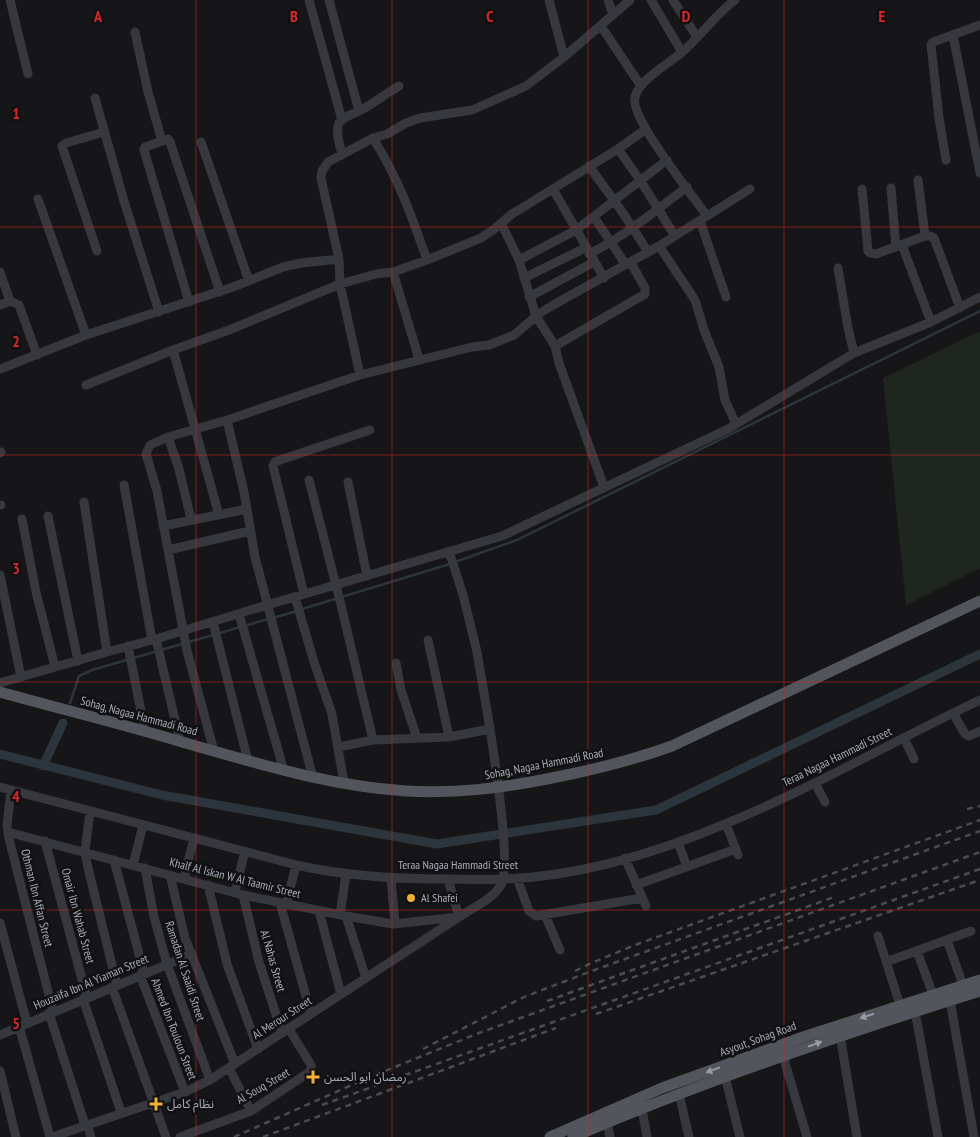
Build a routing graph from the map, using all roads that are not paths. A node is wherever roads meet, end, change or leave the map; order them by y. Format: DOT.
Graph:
graph roads {
  1 [pos="10,0"];
  2 [pos="309,0"];
  3 [pos="330,0"];
  4 [pos="549,0"];
  5 [pos="608,0"];
  6 [pos="630,0"];
  7 [pos="651,0"];
  8 [pos="673,0"];
  9 [pos="731,2"];
  10 [pos="613,15"];
  11 [pos="980,25"];
  12 [pos="601,26"];
  13 [pos="135,32"];
  14 [pos="953,35"];
  15 [pos="697,37"];
  16 [pos="682,52"];
  17 [pos="564,57"];
  18 [pos="28,74"];
  19 [pos="399,86"];
  20 [pos="641,86"];
  21 [pos="96,98"];
  22 [pos="359,112"];
  23 [pos="342,120"];
  24 [pos="646,129"];
  25 [pos="104,132"];
  26 [pos="373,138"];
  27 [pos="162,141"];
  28 [pos="201,142"];
  29 [pos="618,150"];
  30 [pos="342,154"];
  31 [pos="667,160"];
  32 [pos="946,160"];
  33 [pos="589,166"];
  34 [pos="980,173"];
  35 [pos="640,180"];
  36 [pos="918,180"];
  37 [pos="687,187"];
  38 [pos="553,188"];
  39 [pos="891,188"];
  40 [pos="750,189"];
  41 [pos="862,189"];
  42 [pos="38,199"];
  43 [pos="614,202"];
  44 [pos="658,209"];
  45 [pos="594,217"];
  46 [pos="704,218"];
  47 [pos="501,223"];
  48 [pos="632,229"];
  49 [pos="576,230"];
  50 [pos="675,236"];
  51 [pos="925,236"];
  52 [pos="612,243"];
  53 [pos="659,246"];
  54 [pos="899,246"];
  55 [pos="96,251"];
  56 [pos="648,252"];
  57 [pos="589,255"];
  58 [pos="339,259"];
  59 [pos="427,260"];
  60 [pos="519,260"];
  61 [pos="628,264"];
  62 [pos="838,268"];
  63 [pos="0,272"];
  64 [pos="393,272"];
  65 [pos="524,278"];
  66 [pos="604,278"];
  67 [pos="249,281"];
  68 [pos="340,284"];
  69 [pos="220,292"];
  70 [pos="529,297"];
  71 [pos="726,297"];
  72 [pos="980,297"];
  73 [pos="10,302"];
  74 [pos="189,302"];
  75 [pos="0,305"];
  76 [pos="960,308"];
  77 [pos="159,312"];
  78 [pos="536,316"];
  79 [pos="931,322"];
  80 [pos="86,336"];
  81 [pos="555,346"];
  82 [pos="174,350"];
  83 [pos="854,354"];
  84 [pos="37,355"];
  85 [pos="419,360"];
  86 [pos="0,369"];
  87 [pos="360,375"];
  88 [pos="86,385"];
  89 [pos="228,420"];
  90 [pos="736,424"];
  91 [pos="196,428"];
  92 [pos="370,430"];
  93 [pos="168,437"];
  94 [pos="309,480"];
  95 [pos="348,482"];
  96 [pos="124,485"];
  97 [pos="604,487"];
  98 [pos="84,502"];
  99 [pos="247,509"];
  100 [pos="219,515"];
  101 [pos="48,516"];
  102 [pos="22,519"];
  103 [pos="191,520"];
  104 [pos="163,526"];
  105 [pos="250,531"];
  106 [pos="168,550"];
  107 [pos="449,550"];
  108 [pos="0,575"];
  109 [pos="367,576"];
  110 [pos="335,585"];
  111 [pos="299,595"];
  112 [pos="980,601"];
  113 [pos="267,605"];
  114 [pos="239,614"];
  115 [pos="213,622"];
  116 [pos="183,631"];
  117 [pos="154,640"];
  118 [pos="428,640"];
  119 [pos="128,646"];
  120 [pos="107,652"];
  121 [pos="78,661"];
  122 [pos="396,663"];
  123 [pos="55,667"];
  124 [pos="21,676"];
  125 [pos="0,683"];
  126 [pos="0,692"];
  127 [pos="980,700"];
  128 [pos="953,713"];
  129 [pos="490,730"];
  130 [pos="145,731"];
  131 [pos="980,731"];
  132 [pos="449,737"];
  133 [pos="417,738"];
  134 [pos="904,738"];
  135 [pos="373,740"];
  136 [pos="180,741"];
  137 [pos="339,746"];
  138 [pos="214,751"];
  139 [pos="914,758"];
  140 [pos="248,761"];
  141 [pos="284,771"];
  142 [pos="313,778"];
  143 [pos="344,783"];
  144 [pos="815,783"];
  145 [pos="0,787"];
  146 [pos="498,788"];
  147 [pos="12,790"];
  148 [pos="825,802"];
  149 [pos="90,811"];
  150 [pos="726,824"];
  151 [pos="142,825"];
  152 [pos="5,827"];
  153 [pos="194,838"];
  154 [pos="44,841"];
  155 [pos="678,842"];
  156 [pos="85,852"];
  157 [pos="245,852"];
  158 [pos="625,858"];
  159 [pos="114,860"];
  160 [pos="133,865"];
  161 [pos="296,865"];
  162 [pos="687,867"];
  163 [pos="144,868"];
  164 [pos="346,874"];
  165 [pos="170,875"];
  166 [pos="184,878"];
  167 [pos="390,878"];
  168 [pos="517,878"];
  169 [pos="448,879"];
  170 [pos="503,879"];
  171 [pos="208,885"];
  172 [pos="636,885"];
  173 [pos="239,893"];
  174 [pos="283,904"];
  175 [pos="318,911"];
  176 [pos="545,915"];
  177 [pos="343,916"];
  178 [pos="459,917"];
  179 [pos="0,923"];
  180 [pos="396,924"];
  181 [pos="971,931"];
  182 [pos="878,936"];
  183 [pos="947,940"];
  184 [pos="560,950"];
  185 [pos="917,951"];
  186 [pos="192,954"];
  187 [pos="886,962"];
  188 [pos="167,964"];
  189 [pos="142,974"];
  190 [pos="366,978"];
  191 [pos="980,980"];
  192 [pos="963,985"];
  193 [pos="114,986"];
  194 [pos="980,991"];
  195 [pos="341,994"];
  196 [pos="933,995"];
  197 [pos="85,998"];
  198 [pos="950,1000"];
  199 [pos="900,1005"];
  200 [pos="915,1011"];
  201 [pos="51,1012"];
  202 [pos="311,1014"];
  203 [pos="23,1024"];
  204 [pos="286,1031"];
  205 [pos="0,1033"];
  206 [pos="840,1035"];
  207 [pos="258,1049"];
  208 [pos="782,1056"];
  209 [pos="232,1066"];
  210 [pos="0,1071"];
  211 [pos="725,1076"];
  212 [pos="210,1080"];
  213 [pos="185,1092"];
  214 [pos="663,1094"];
  215 [pos="679,1094"];
  216 [pos="154,1102"];
  217 [pos="642,1109"];
  218 [pos="250,1111"];
  219 [pos="122,1112"];
  220 [pos="607,1122"];
  221 [pos="86,1125"];
  222 [pos="16,1137"];
  223 [pos="51,1137"];
  224 [pos="91,1137"];
  225 [pos="166,1137"];
  226 [pos="180,1137"];
  227 [pos="550,1137"];
  228 [pos="573,1137"];
  229 [pos="610,1137"];
  230 [pos="647,1137"];
  231 [pos="689,1137"];
  232 [pos="740,1137"];
  233 [pos="807,1137"];
  234 [pos="857,1137"];
  235 [pos="938,1137"];
  236 [pos="974,1137"];
  1 -- 18 [label="street"];
  2 -- 23 [label="street"];
  3 -- 22 [label="street"];
  4 -- 17 [label="street"];
  5 -- 10 [label="street"];
  6 -- 10 [label="street"];
  7 -- 16 [label="street"];
  8 -- 15 [label="street"];
  9 -- 15 [label="street"];
  10 -- 12 [label="street"];
  11 -- 14 [label="street"];
  12 -- 17 [label="street"];
  12 -- 20 [label="street"];
  13 -- 27 [label="street"];
  14 -- 32 [label="street"];
  14 -- 34 [label="street"];
  15 -- 16 [label="street"];
  16 -- 20 [label="street"];
  17 -- 26 [label="street"];
  19 -- 22 [label="street"];
  20 -- 24 [label="street"];
  21 -- 25 [label="street"];
  22 -- 23 [label="street"];
  23 -- 30 [label="street"];
  24 -- 29 [label="street"];
  24 -- 31 [label="street"];
  25 -- 55 [label="street"];
  25 -- 77 [label="street"];
  26 -- 30 [label="street"];
  26 -- 59 [label="street"];
  27 -- 69 [label="street"];
  27 -- 74 [label="street"];
  28 -- 67 [label="street"];
  29 -- 33 [label="street"];
  29 -- 35 [label="street"];
  30 -- 58 [label="street"];
  31 -- 35 [label="street"];
  31 -- 37 [label="street"];
  33 -- 38 [label="street"];
  33 -- 43 [label="street"];
  35 -- 43 [label="street"];
  35 -- 44 [label="street"];
  36 -- 51 [label="street"];
  37 -- 44 [label="street"];
  37 -- 46 [label="street"];
  38 -- 47 [label="street"];
  38 -- 49 [label="street"];
  39 -- 54 [label="street"];
  40 -- 46 [label="street"];
  41 -- 54 [label="street"];
  42 -- 80 [label="street"];
  43 -- 45 [label="street"];
  43 -- 48 [label="street"];
  44 -- 48 [label="street"];
  44 -- 50 [label="street"];
  45 -- 49 [label="street"];
  45 -- 52 [label="street"];
  46 -- 50 [label="street"];
  46 -- 71 [label="street"];
  47 -- 59 [label="street"];
  47 -- 60 [label="street"];
  48 -- 52 [label="street"];
  48 -- 56 [label="street"];
  49 -- 57 [label="street"];
  49 -- 60 [label="street"];
  50 -- 53 [label="street"];
  51 -- 54 [label="street"];
  51 -- 76 [label="street"];
  52 -- 57 [label="street"];
  52 -- 61 [label="street"];
  53 -- 56 [label="street"];
  53 -- 90 [label="street"];
  54 -- 79 [label="street"];
  56 -- 61 [label="street"];
  57 -- 65 [label="street"];
  57 -- 66 [label="street"];
  57 -- 70 [label="street"];
  58 -- 67 [label="street"];
  58 -- 68 [label="street"];
  59 -- 64 [label="street"];
  60 -- 65 [label="street"];
  61 -- 66 [label="street"];
  61 -- 81 [label="street"];
  62 -- 83 [label="street"];
  63 -- 73 [label="street"];
  64 -- 68 [label="street"];
  64 -- 85 [label="street"];
  65 -- 70 [label="street"];
  66 -- 78 [label="street"];
  67 -- 69 [label="street"];
  68 -- 82 [label="street"];
  68 -- 87 [label="street"];
  69 -- 74 [label="street"];
  70 -- 78 [label="street"];
  72 -- 76 [label="street"];
  73 -- 75 [label="street"];
  73 -- 84 [label="street"];
  74 -- 77 [label="street"];
  76 -- 79 [label="street"];
  77 -- 80 [label="street"];
  78 -- 81 [label="street"];
  78 -- 85 [label="street"];
  79 -- 83 [label="street"];
  80 -- 84 [label="street"];
  81 -- 97 [label="street"];
  82 -- 88 [label="street"];
  82 -- 91 [label="street"];
  83 -- 90 [label="street"];
  84 -- 86 [label="street"];
  85 -- 87 [label="street"];
  87 -- 89 [label="street"];
  89 -- 91 [label="street"];
  89 -- 99 [label="street"];
  90 -- 97 [label="street"];
  91 -- 93 [label="street"];
  91 -- 100 [label="street"];
  92 -- 111 [label="street"];
  93 -- 103 [label="street"];
  93 -- 104 [label="street"];
  94 -- 110 [label="street"];
  95 -- 109 [label="street"];
  96 -- 117 [label="street"];
  97 -- 107 [label="street"];
  98 -- 120 [label="street"];
  99 -- 100 [label="street"];
  99 -- 105 [label="street"];
  100 -- 103 [label="street"];
  101 -- 121 [label="street"];
  102 -- 123 [label="street"];
  103 -- 104 [label="street"];
  104 -- 106 [label="street"];
  105 -- 106 [label="street"];
  105 -- 113 [label="street"];
  106 -- 116 [label="street"];
  107 -- 109 [label="street"];
  107 -- 129 [label="street"];
  108 -- 124 [label="street"];
  109 -- 110 [label="street"];
  110 -- 111 [label="street"];
  110 -- 135 [label="street"];
  111 -- 113 [label="street"];
  111 -- 137 [label="street"];
  112 -- 146 [label="main road, Sohag, Nagaa Hammadi Road"];
  113 -- 114 [label="street"];
  113 -- 142 [label="street"];
  114 -- 115 [label="street"];
  114 -- 141 [label="street"];
  115 -- 116 [label="street"];
  115 -- 140 [label="street"];
  116 -- 117 [label="street"];
  116 -- 138 [label="street"];
  117 -- 119 [label="street"];
  117 -- 136 [label="street"];
  118 -- 132 [label="street"];
  119 -- 120 [label="street"];
  119 -- 130 [label="street"];
  120 -- 121 [label="street"];
  121 -- 123 [label="street"];
  122 -- 133 [label="street"];
  123 -- 124 [label="street"];
  124 -- 125 [label="street"];
  126 -- 130 [label="main road, Sohag, Nagaa Hammadi Road"];
  127 -- 128 [label="street, Teraa Nagaa Hammadi Street"];
  128 -- 131 [label="street"];
  128 -- 134 [label="street, Teraa Nagaa Hammadi Street"];
  129 -- 132 [label="street"];
  129 -- 146 [label="street"];
  130 -- 136 [label="main road, Sohag, Nagaa Hammadi Road"];
  132 -- 133 [label="street"];
  133 -- 135 [label="street"];
  134 -- 139 [label="street"];
  134 -- 144 [label="street, Teraa Nagaa Hammadi Street"];
  135 -- 137 [label="street"];
  136 -- 138 [label="main road, Sohag, Nagaa Hammadi Road"];
  137 -- 143 [label="street"];
  138 -- 140 [label="main road, Sohag, Nagaa Hammadi Road"];
  140 -- 141 [label="main road, Sohag, Nagaa Hammadi Road"];
  141 -- 142 [label="main road, Sohag, Nagaa Hammadi Road"];
  142 -- 143 [label="main road, Sohag, Nagaa Hammadi Road"];
  143 -- 146 [label="main road, Sohag, Nagaa Hammadi Road"];
  144 -- 148 [label="street"];
  144 -- 150 [label="street, Teraa Nagaa Hammadi Street"];
  145 -- 147 [label="street, Teraa Nagaa Hammadi Street"];
  146 -- 170 [label="street"];
  147 -- 149 [label="street, Teraa Nagaa Hammadi Street"];
  147 -- 152 [label="street, Othman Ibn Affan Street"];
  149 -- 151 [label="street, Teraa Nagaa Hammadi Street"];
  149 -- 156 [label="street"];
  150 -- 155 [label="street, Teraa Nagaa Hammadi Street"];
  150 -- 162 [label="street"];
  151 -- 153 [label="street, Teraa Nagaa Hammadi Street"];
  151 -- 160 [label="street"];
  152 -- 154 [label="street, Khalf Al Iskan W Al Taamir Street"];
  152 -- 201 [label="street, Othman Ibn Affan Street"];
  153 -- 157 [label="street, Teraa Nagaa Hammadi Street"];
  153 -- 166 [label="street"];
  154 -- 156 [label="street, Khalf Al Iskan W Al Taamir Street"];
  154 -- 197 [label="street, Omair Ibn Wahab Street"];
  155 -- 158 [label="street, Teraa Nagaa Hammadi Street"];
  155 -- 162 [label="street"];
  156 -- 159 [label="street, Khalf Al Iskan W Al Taamir Street"];
  156 -- 193 [label="street"];
  157 -- 161 [label="street, Teraa Nagaa Hammadi Street"];
  157 -- 173 [label="street"];
  158 -- 168 [label="street, Teraa Nagaa Hammadi Street"];
  158 -- 172 [label="street"];
  159 -- 160 [label="street, Khalf Al Iskan W Al Taamir Street"];
  159 -- 189 [label="street, Ahmed Ibn Touloun Street"];
  160 -- 163 [label="street, Khalf Al Iskan W Al Taamir Street"];
  161 -- 164 [label="street, Teraa Nagaa Hammadi Street"];
  161 -- 174 [label="street"];
  162 -- 172 [label="street"];
  163 -- 165 [label="street, Khalf Al Iskan W Al Taamir Street"];
  163 -- 188 [label="street, Ramadan Al Saaidi Street"];
  164 -- 167 [label="street, Teraa Nagaa Hammadi Street"];
  164 -- 177 [label="street"];
  165 -- 166 [label="street, Khalf Al Iskan W Al Taamir Street"];
  165 -- 186 [label="street"];
  166 -- 171 [label="street, Khalf Al Iskan W Al Taamir Street"];
  167 -- 169 [label="street, Teraa Nagaa Hammadi Street"];
  167 -- 180 [label="street"];
  168 -- 170 [label="street, Teraa Nagaa Hammadi Street"];
  168 -- 176 [label="street"];
  169 -- 170 [label="street, Teraa Nagaa Hammadi Street"];
  169 -- 178 [label="street"];
  170 -- 178 [label="street, Al Merour Street"];
  171 -- 173 [label="street, Khalf Al Iskan W Al Taamir Street"];
  171 -- 207 [label="street"];
  172 -- 176 [label="street"];
  173 -- 174 [label="street, Khalf Al Iskan W Al Taamir Street"];
  173 -- 204 [label="street, Al Nahas Street"];
  174 -- 175 [label="street, Khalf Al Iskan W Al Taamir Street"];
  174 -- 202 [label="street"];
  175 -- 177 [label="street, Khalf Al Iskan W Al Taamir Street"];
  175 -- 195 [label="street"];
  176 -- 184 [label="street"];
  177 -- 180 [label="street, Khalf Al Iskan W Al Taamir Street"];
  177 -- 190 [label="street"];
  178 -- 180 [label="street, Khalf Al Iskan W Al Taamir Street"];
  178 -- 190 [label="street, Al Merour Street"];
  179 -- 203 [label="street"];
  181 -- 183 [label="street"];
  182 -- 187 [label="street"];
  183 -- 185 [label="street"];
  183 -- 192 [label="street"];
  185 -- 187 [label="street"];
  185 -- 196 [label="street"];
  186 -- 188 [label="street, Houzaifa Ibn Al Yiaman Street"];
  186 -- 209 [label="street"];
  187 -- 199 [label="street"];
  188 -- 189 [label="street, Houzaifa Ibn Al Yiaman Street"];
  188 -- 212 [label="street, Ramadan Al Saaidi Street"];
  189 -- 193 [label="street, Houzaifa Ibn Al Yiaman Street"];
  189 -- 213 [label="street, Ahmed Ibn Touloun Street"];
  190 -- 195 [label="street, Al Merour Street"];
  191 -- 192 [label="main road, Asyout, Sohag Road"];
  192 -- 196 [label="main road, Asyout, Sohag Road"];
  193 -- 197 [label="street, Houzaifa Ibn Al Yiaman Street"];
  193 -- 216 [label="street"];
  194 -- 198 [label="main road, Asyout, Sohag Road"];
  195 -- 202 [label="street, Al Merour Street"];
  196 -- 199 [label="main road, Asyout, Sohag Road"];
  197 -- 201 [label="street, Houzaifa Ibn Al Yiaman Street"];
  197 -- 219 [label="street, Omair Ibn Wahab Street"];
  198 -- 200 [label="main road, Asyout, Sohag Road"];
  198 -- 236 [label="street"];
  199 -- 214 [label="main road, Asyout, Sohag Road, one-way"];
  200 -- 206 [label="main road, Asyout, Sohag Road"];
  200 -- 235 [label="street"];
  201 -- 203 [label="street, Houzaifa Ibn Al Yiaman Street"];
  201 -- 221 [label="street, Othman Ibn Affan Street"];
  202 -- 204 [label="street, Al Merour Street"];
  203 -- 205 [label="street, Houzaifa Ibn Al Yiaman Street"];
  203 -- 223 [label="street"];
  204 -- 207 [label="street, Al Merour Street"];
  204 -- 218 [label="street, Al Souq Street"];
  208 -- 206 [label="main road, Asyout, Sohag Road, one-way"];
  206 -- 234 [label="street"];
  207 -- 209 [label="street, Al Merour Street"];
  208 -- 211 [label="main road, Asyout, Sohag Road"];
  208 -- 233 [label="street"];
  209 -- 212 [label="street, Al Merour Street"];
  209 -- 218 [label="street"];
  210 -- 222 [label="street"];
  211 -- 215 [label="main road, Asyout, Sohag Road"];
  211 -- 232 [label="street"];
  212 -- 213 [label="street, Al Merour Street"];
  213 -- 216 [label="street, Al Merour Street"];
  214 -- 215 [label="main road, Asyout, Sohag Road"];
  214 -- 217 [label="main road, Asyout, Sohag Road"];
  214 -- 227 [label="main road, Asyout, Sohag Road"];
  215 -- 231 [label="street"];
  216 -- 219 [label="street, Al Merour Street"];
  216 -- 225 [label="street"];
  217 -- 220 [label="main road, Asyout, Sohag Road"];
  217 -- 230 [label="street"];
  218 -- 226 [label="street, Al Souq Street"];
  219 -- 221 [label="street, Al Merour Street"];
  220 -- 228 [label="main road, Asyout, Sohag Road"];
  220 -- 229 [label="street"];
  221 -- 223 [label="street, Al Merour Street"];
  221 -- 224 [label="street, Othman Ibn Affan Street"];
}
